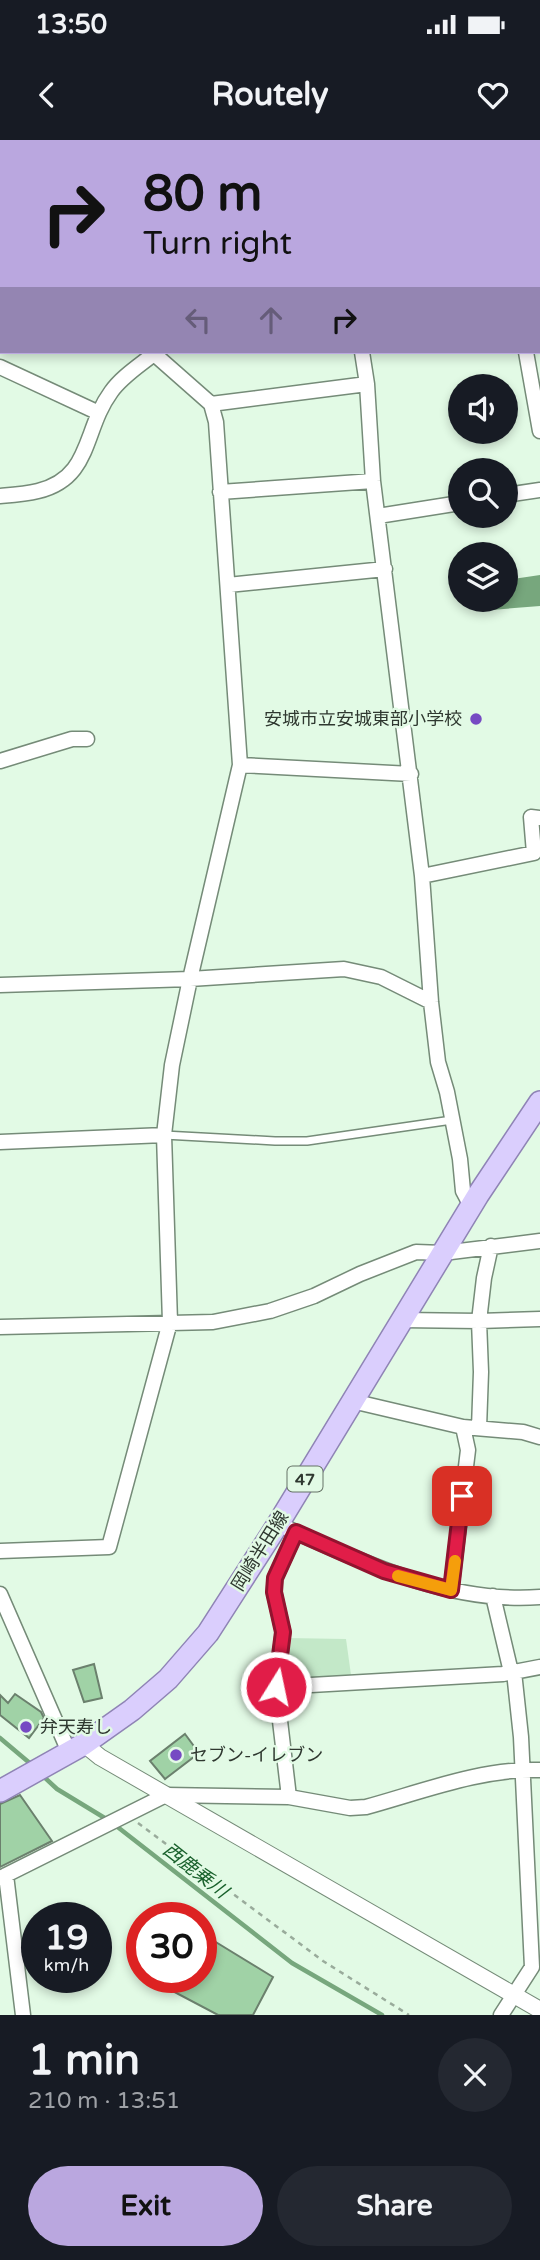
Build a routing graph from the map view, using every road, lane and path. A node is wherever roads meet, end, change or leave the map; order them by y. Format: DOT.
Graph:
graph roads {
  1 [pos="152,354"];
  2 [pos="156,354"];
  3 [pos="362,354"];
  4 [pos="531,359"];
  5 [pos="0,366"];
  6 [pos="367,384"];
  7 [pos="211,404"];
  8 [pos="99,412"];
  9 [pos="540,431"];
  10 [pos="373,481"];
  11 [pos="540,490"];
  12 [pos="220,492"];
  13 [pos="518,493"];
  14 [pos="0,496"];
  15 [pos="448,505"];
  16 [pos="379,516"];
  17 [pos="385,569"];
  18 [pos="228,584"];
  19 [pos="88,739"];
  20 [pos="0,761"];
  21 [pos="240,765"];
  22 [pos="411,774"];
  23 [pos="540,818"];
  24 [pos="422,876"];
  25 [pos="190,979"];
  26 [pos="0,985"];
  27 [pos="431,1002"];
  28 [pos="540,1102"];
  29 [pos="452,1120"];
  30 [pos="164,1135"];
  31 [pos="0,1142"];
  32 [pos="471,1206"];
  33 [pos="540,1241"];
  34 [pos="491,1246"];
  35 [pos="443,1253"];
  36 [pos="540,1319"];
  37 [pos="402,1320"];
  38 [pos="479,1321"];
  39 [pos="170,1322"];
  40 [pos="0,1328"];
  41 [pos="352,1401"];
  42 [pos="463,1427"];
  43 [pos="479,1428"];
  44 [pos="540,1437"];
  45 [pos="287,1528"];
  46 [pos="0,1551"];
  47 [pos="451,1590"];
  48 [pos="0,1594"];
  49 [pos="494,1596"];
  50 [pos="540,1597"];
  51 [pos="540,1667"];
  52 [pos="513,1672"];
  53 [pos="276,1687"];
  54 [pos="76,1748"];
  55 [pos="522,1770"];
  56 [pos="540,1770"];
  57 [pos="0,1791"];
  58 [pos="166,1795"];
  59 [pos="289,1797"];
  60 [pos="127,1815"];
  61 [pos="3,1877"];
  62 [pos="536,1967"];
  63 [pos="512,1995"];
  64 [pos="540,2010"];
  65 [pos="23,2015"];
  66 [pos="409,2015"];
  67 [pos="501,2015"];
  1 -- 8 [label="street"];
  2 -- 7 [label="street"];
  3 -- 6 [label="street"];
  4 -- 9 [label="street"];
  5 -- 8 [label="street"];
  6 -- 7 [label="street"];
  6 -- 10 [label="street"];
  7 -- 12 [label="street"];
  8 -- 14 [label="street"];
  10 -- 12 [label="street"];
  10 -- 16 [label="street"];
  11 -- 13 [label="street"];
  12 -- 18 [label="street"];
  15 -- 16 [label="street"];
  16 -- 17 [label="street"];
  17 -- 18 [label="street"];
  17 -- 22 [label="street"];
  18 -- 21 [label="street"];
  19 -- 20 [label="street"];
  21 -- 22 [label="street"];
  21 -- 25 [label="street"];
  22 -- 24 [label="street"];
  23 -- 24 [label="street"];
  24 -- 27 [label="street"];
  25 -- 26 [label="street"];
  25 -- 27 [label="street"];
  25 -- 30 [label="street"];
  27 -- 29 [label="street"];
  28 -- 32 [label="main road, 岡崎半田線 / 47"];
  29 -- 30 [label="lane"];
  29 -- 32 [label="street"];
  30 -- 31 [label="street"];
  30 -- 39 [label="street"];
  32 -- 35 [label="main road, 岡崎半田線 / 47"];
  33 -- 34 [label="street"];
  34 -- 35 [label="street"];
  34 -- 38 [label="street"];
  35 -- 37 [label="main road, 岡崎半田線 / 47"];
  35 -- 39 [label="street"];
  36 -- 38 [label="street"];
  37 -- 38 [label="street"];
  37 -- 41 [label="main road, 岡崎半田線 / 47"];
  38 -- 43 [label="street"];
  39 -- 40 [label="street"];
  39 -- 46 [label="street"];
  41 -- 42 [label="street"];
  41 -- 45 [label="main road, 岡崎半田線 / 47"];
  42 -- 43 [label="street"];
  42 -- 47 [label="street"];
  43 -- 44 [label="street"];
  45 -- 47 [label="street"];
  45 -- 53 [label="street"];
  45 -- 54 [label="main road, 岡崎半田線 / 47"];
  47 -- 49 [label="street"];
  48 -- 54 [label="street"];
  49 -- 50 [label="street"];
  49 -- 52 [label="street"];
  51 -- 52 [label="street"];
  52 -- 53 [label="street"];
  52 -- 55 [label="street"];
  53 -- 59 [label="street"];
  54 -- 57 [label="main road, 岡崎半田線 / 47"];
  54 -- 58 [label="street"];
  55 -- 56 [label="street"];
  55 -- 59 [label="street"];
  55 -- 62 [label="street"];
  58 -- 59 [label="street"];
  58 -- 60 [label="street"];
  58 -- 63 [label="street"];
  60 -- 61 [label="street"];
  60 -- 66 [label="path"];
  61 -- 65 [label="street"];
  62 -- 63 [label="street"];
  63 -- 64 [label="street"];
  63 -- 67 [label="street"];
}
